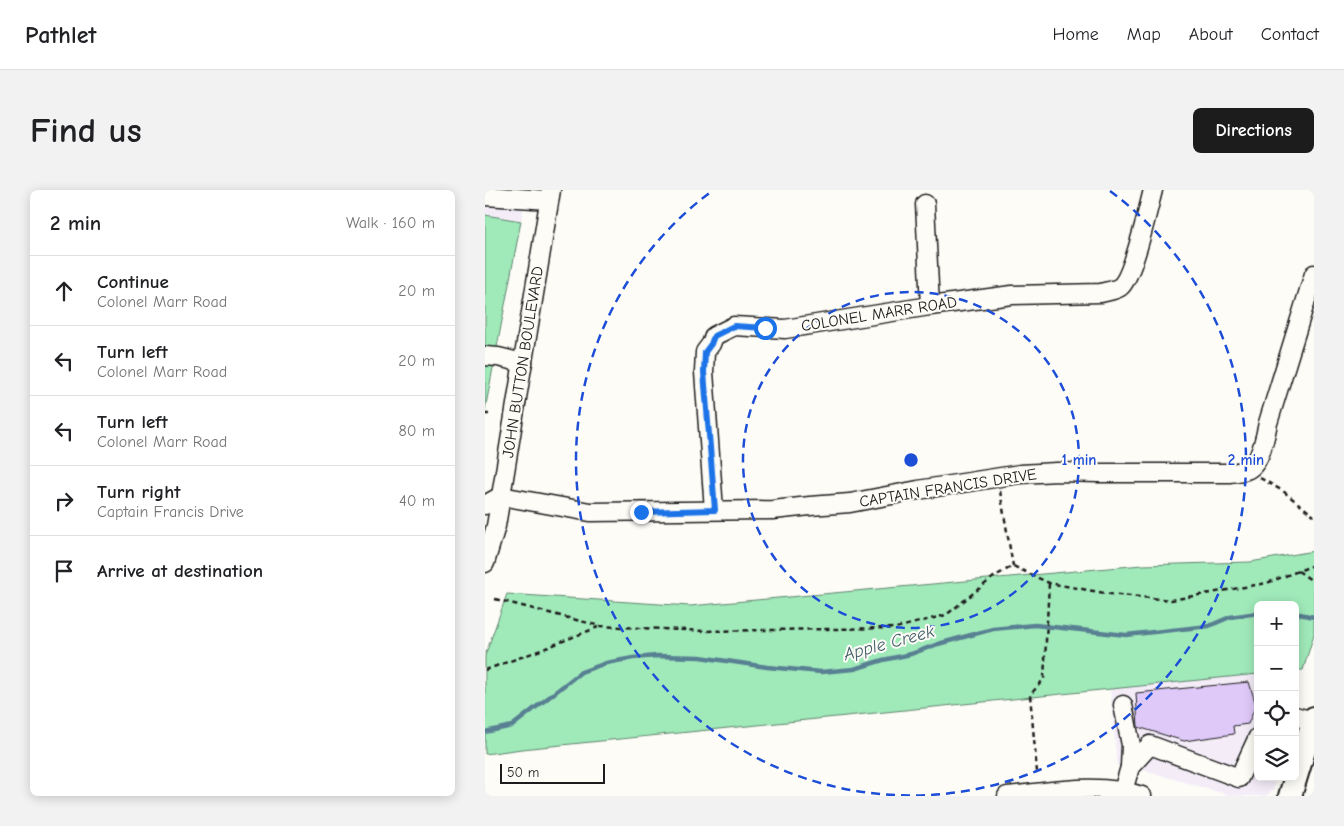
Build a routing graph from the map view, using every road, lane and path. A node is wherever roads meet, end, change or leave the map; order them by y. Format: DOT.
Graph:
graph roads {
  1 [pos="1153,190"];
  2 [pos="487,194"];
  3 [pos="550,195"];
  4 [pos="925,204"];
  5 [pos="1314,274"];
  6 [pos="930,306"];
  7 [pos="485,356"];
  8 [pos="523,364"];
  9 [pos="485,414"];
  10 [pos="489,414"];
  11 [pos="1248,470"];
  12 [pos="997,477"];
  13 [pos="501,496"];
  14 [pos="485,504"];
  15 [pos="715,510"];
  16 [pos="1314,516"];
  17 [pos="485,563"];
  18 [pos="1314,565"];
  19 [pos="1013,566"];
  20 [pos="1298,571"];
  21 [pos="1314,582"];
  22 [pos="1049,583"];
  23 [pos="495,599"];
  24 [pos="600,626"];
  25 [pos="485,670"];
  26 [pos="1123,706"];
  27 [pos="1307,718"];
  28 [pos="1254,746"];
  29 [pos="1130,767"];
  30 [pos="1037,772"];
  31 [pos="1123,790"];
  32 [pos="1007,796"];
  33 [pos="1142,796"];
  34 [pos="1290,796"];
  1 -- 6 [label="street, COLONEL MARR ROAD"];
  2 -- 3 [label="street"];
  3 -- 8 [label="street, JOHN BUTTON BOULEVARD"];
  4 -- 6 [label="street"];
  5 -- 11 [label="street"];
  6 -- 15 [label="street, COLONEL MARR ROAD"];
  7 -- 8 [label="street"];
  8 -- 13 [label="street, JOHN BUTTON BOULEVARD"];
  9 -- 10 [label="path"];
  11 -- 12 [label="street, CAPTAIN FRANCIS DRIVE"];
  11 -- 16 [label="path"];
  12 -- 15 [label="street, CAPTAIN FRANCIS DRIVE"];
  12 -- 19 [label="path"];
  13 -- 14 [label="street"];
  13 -- 15 [label="street, CAPTAIN FRANCIS DRIVE"];
  13 -- 17 [label="street, JOHN BUTTON BOULEVARD"];
  18 -- 20 [label="path"];
  19 -- 22 [label="path"];
  19 -- 24 [label="path"];
  20 -- 21 [label="path"];
  20 -- 22 [label="path"];
  22 -- 30 [label="path"];
  23 -- 24 [label="path"];
  24 -- 25 [label="path"];
  26 -- 29 [label="street"];
  27 -- 34 [label="main road"];
  28 -- 29 [label="street"];
  29 -- 31 [label="street"];
  31 -- 32 [label="street"];
  31 -- 33 [label="street"];
}
